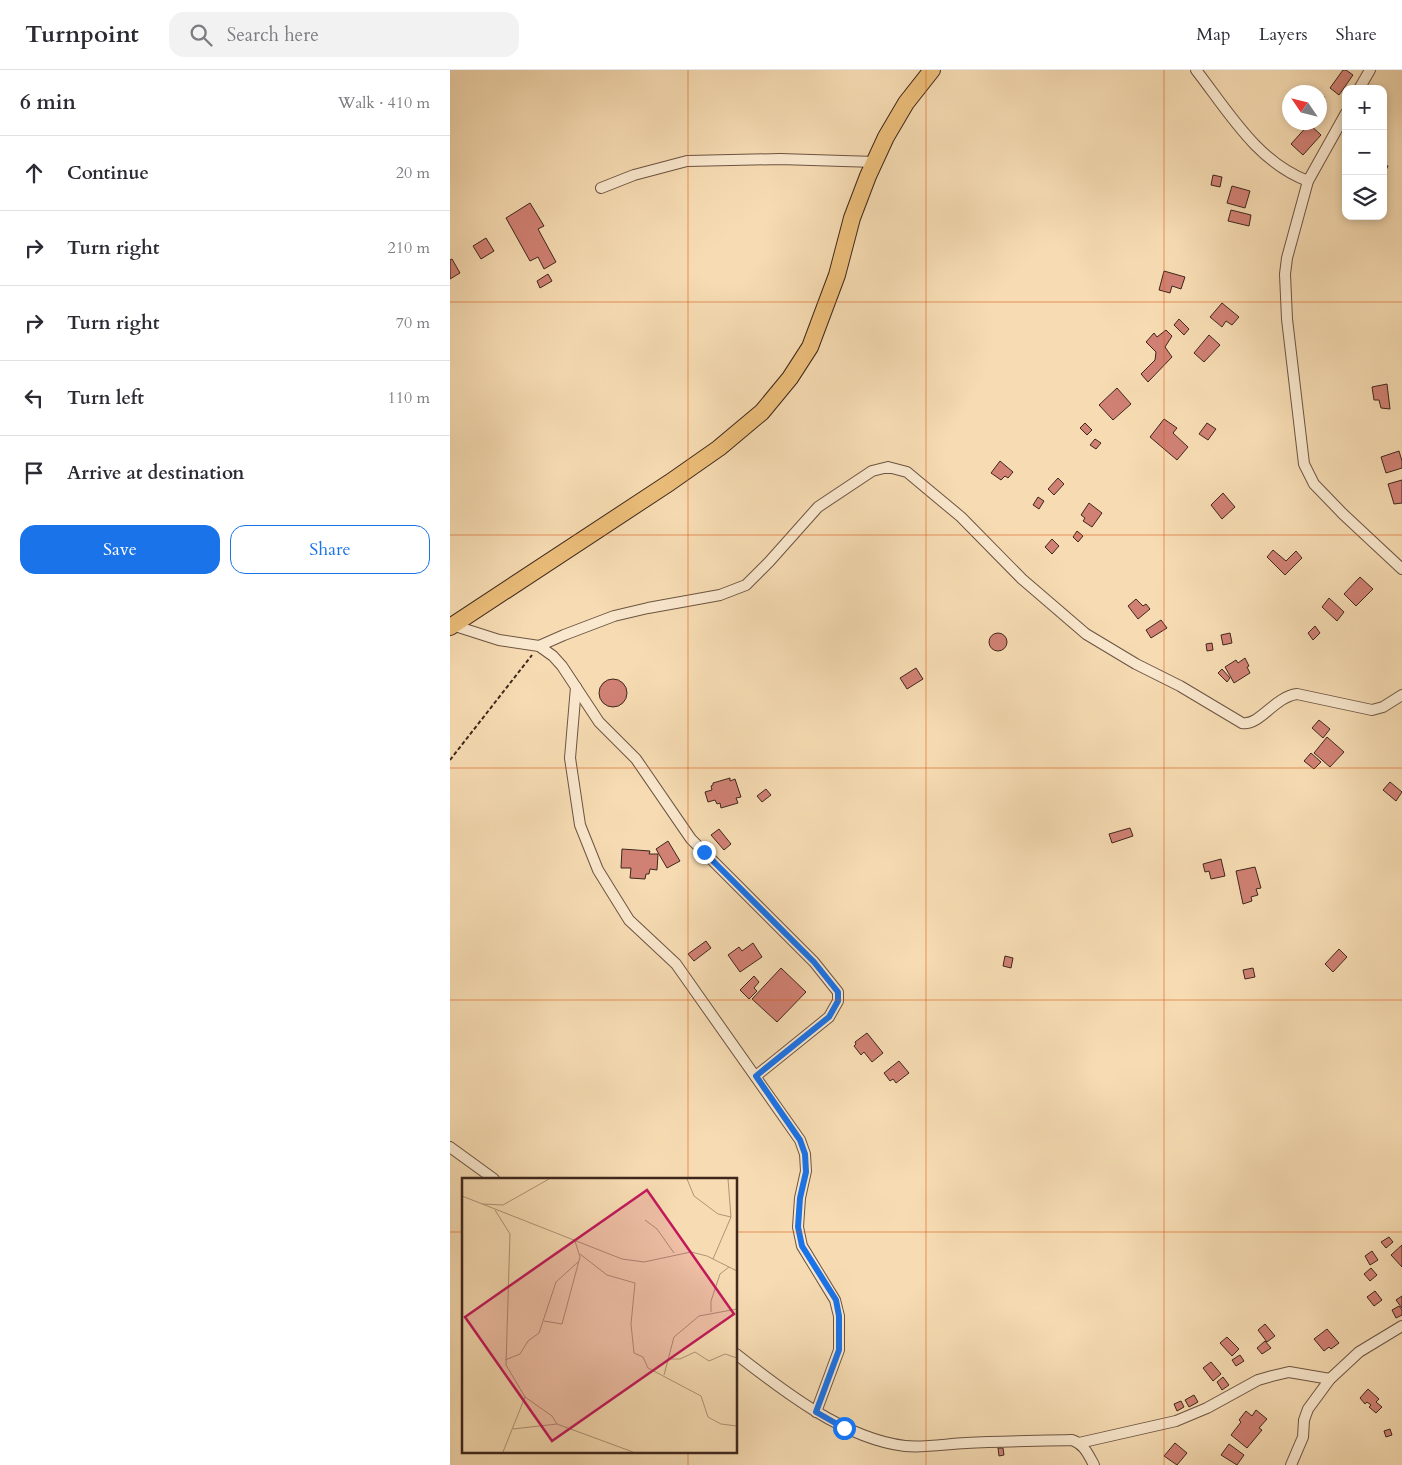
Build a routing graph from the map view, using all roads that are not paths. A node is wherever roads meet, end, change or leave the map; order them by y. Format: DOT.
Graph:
graph roads {
  1 [pos="932,70"];
  2 [pos="1196,70"];
  3 [pos="1370,70"];
  4 [pos="1361,85"];
  5 [pos="1342,120"];
  6 [pos="875,162"];
  7 [pos="1308,182"];
  8 [pos="601,188"];
  9 [pos="1401,567"];
  10 [pos="451,626"];
  11 [pos="539,646"];
  12 [pos="576,686"];
  13 [pos="1402,695"];
  14 [pos="756,1076"];
  15 [pos="450,1147"];
  16 [pos="493,1178"];
  17 [pos="1402,1326"];
  18 [pos="738,1355"];
  19 [pos="1330,1379"];
  20 [pos="816,1412"];
  21 [pos="1079,1443"];
  22 [pos="1094,1465"];
  23 [pos="1291,1465"];
  1 -- 6 [label="main road"];
  2 -- 7 [label="street"];
  3 -- 4 [label="street"];
  5 -- 7 [label="street"];
  6 -- 8 [label="street"];
  6 -- 10 [label="main road"];
  7 -- 9 [label="street"];
  10 -- 11 [label="street"];
  11 -- 12 [label="street"];
  11 -- 13 [label="street"];
  12 -- 14 [label="street"];
  12 -- 14 [label="street"];
  14 -- 20 [label="street"];
  15 -- 16 [label="street"];
  17 -- 19 [label="street"];
  18 -- 20 [label="street"];
  19 -- 21 [label="street"];
  19 -- 23 [label="street"];
  20 -- 21 [label="street"];
  21 -- 22 [label="street"];
}
